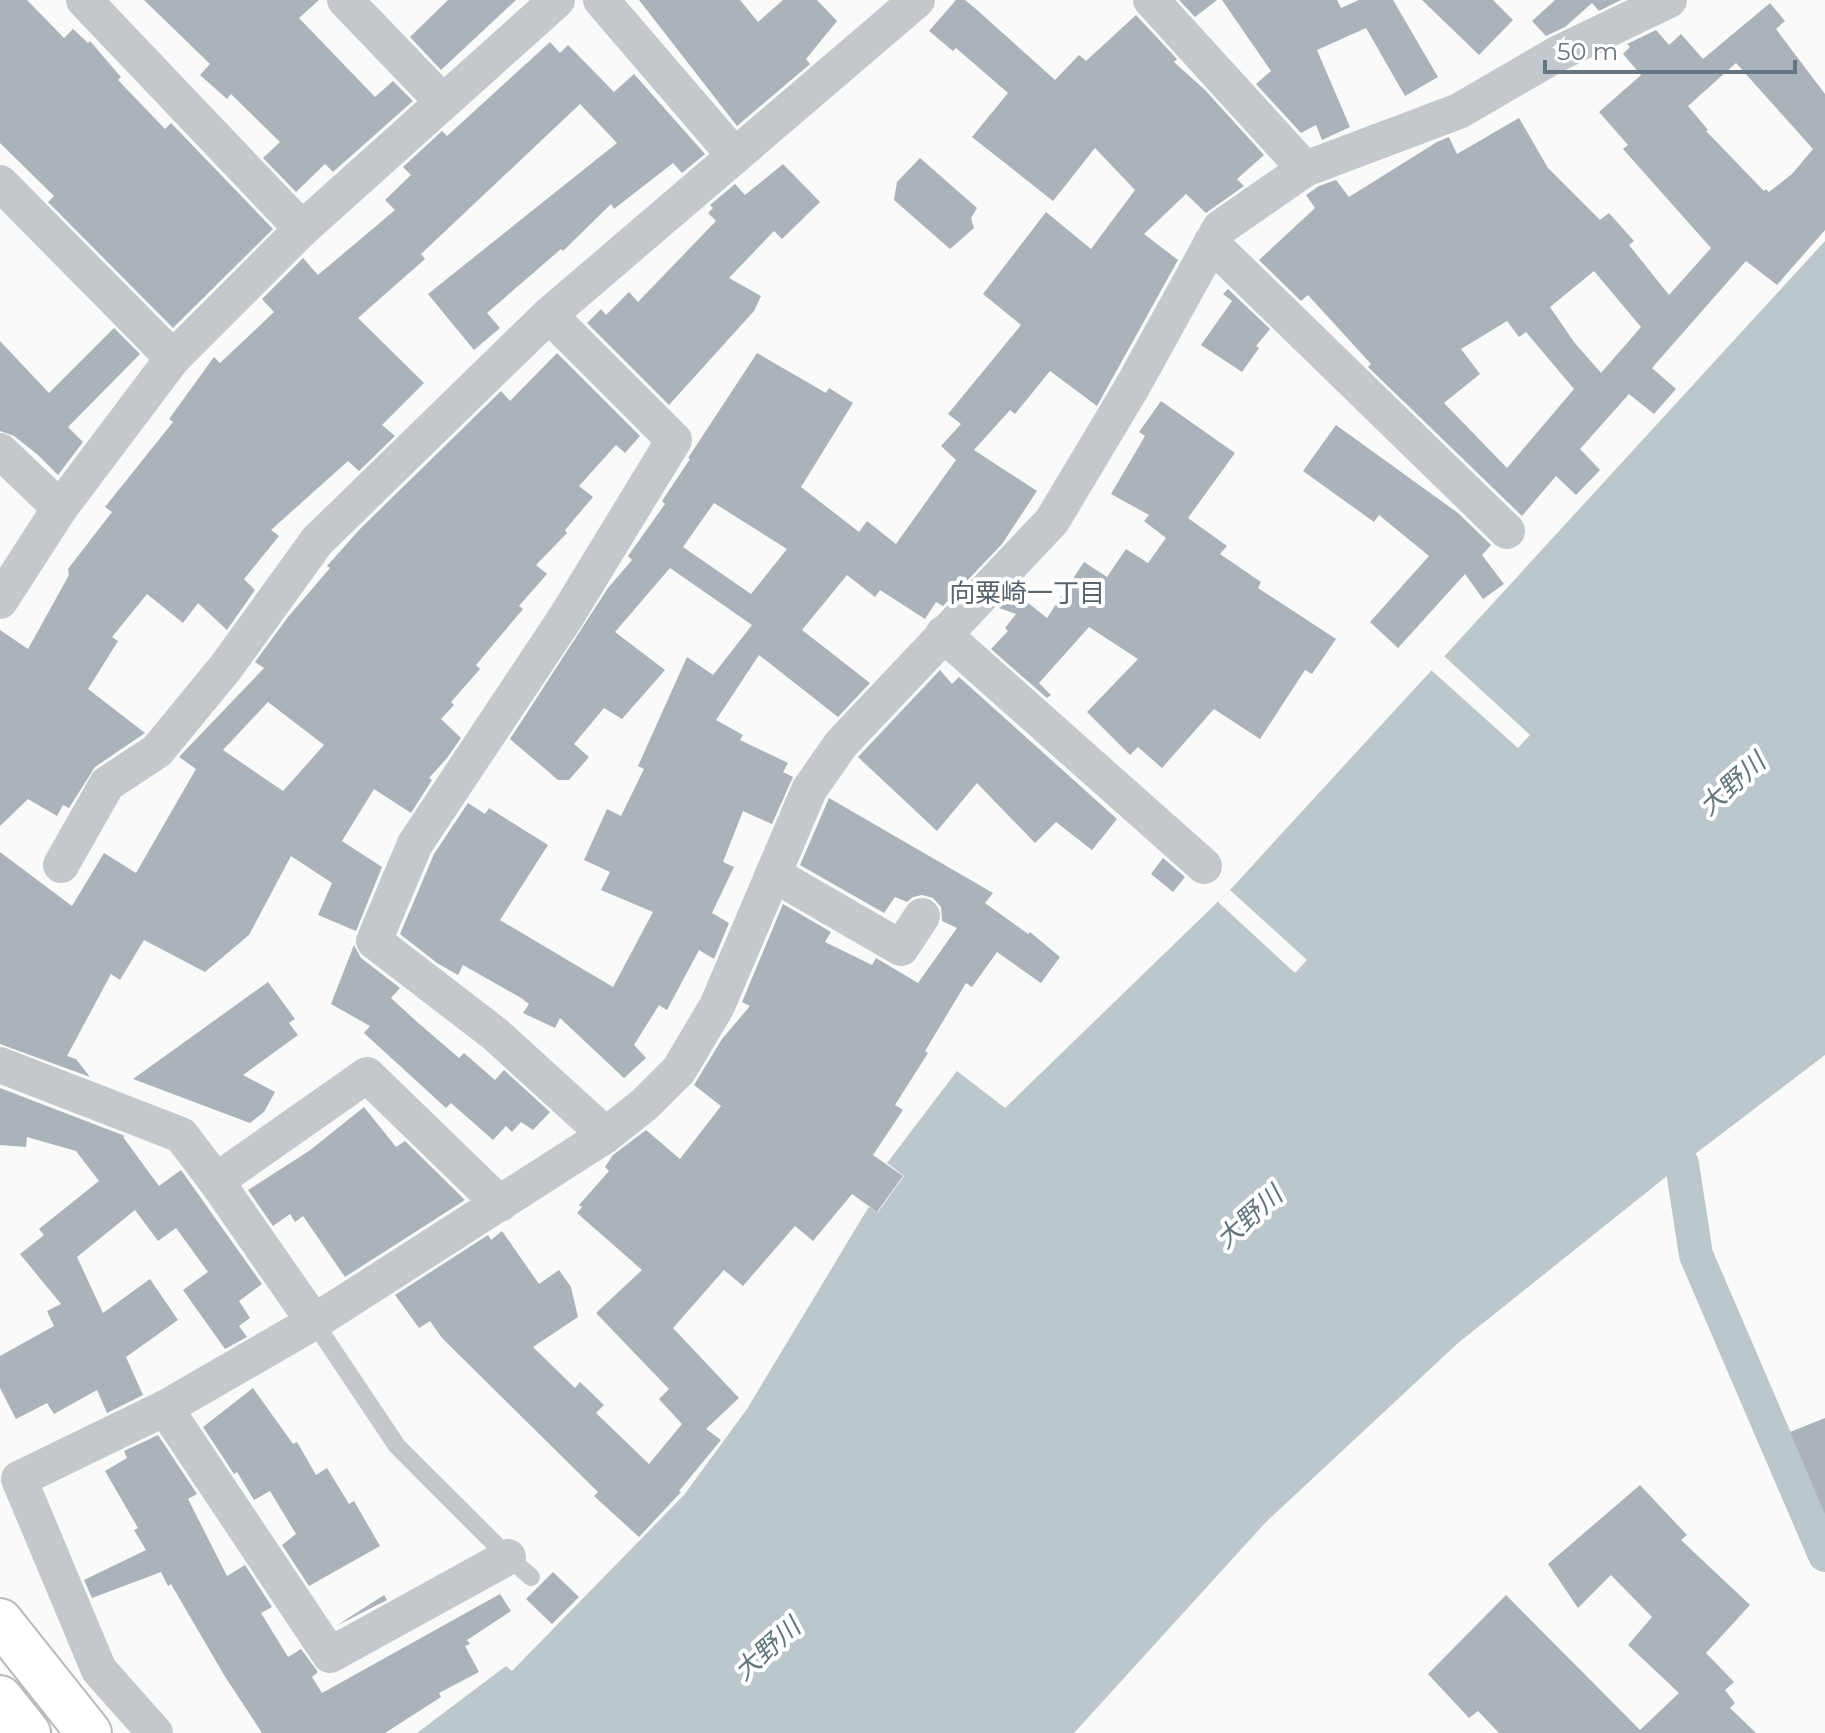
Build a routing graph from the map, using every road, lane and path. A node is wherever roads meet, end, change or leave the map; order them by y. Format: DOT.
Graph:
graph roads {
  1 [pos="84,0"];
  2 [pos="345,0"];
  3 [pos="557,0"];
  4 [pos="601,0"];
  5 [pos="917,0"];
  6 [pos="1151,0"];
  7 [pos="1669,0"];
  8 [pos="443,102"];
  9 [pos="735,156"];
  10 [pos="1305,169"];
  11 [pos="0,183"];
  12 [pos="302,229"];
  13 [pos="1211,243"];
  14 [pos="549,315"];
  15 [pos="173,358"];
  16 [pos="0,451"];
  17 [pos="60,508"];
  18 [pos="1507,531"];
  19 [pos="0,601"];
  20 [pos="943,634"];
  21 [pos="61,865"];
  22 [pos="1204,866"];
  23 [pos="773,874"];
  24 [pos="922,916"];
  25 [pos="0,1065"];
  26 [pos="606,1135"];
  27 [pos="216,1181"];
  28 [pos="500,1204"];
  29 [pos="314,1322"];
  30 [pos="165,1408"];
  31 [pos="10,1484"];
  32 [pos="519,1567"];
  33 [pos="0,1621"];
  34 [pos="89,1733"];
  35 [pos="155,1733"];
  1 -- 12 [label="street"];
  2 -- 8 [label="street"];
  3 -- 8 [label="street"];
  4 -- 9 [label="street"];
  5 -- 9 [label="street"];
  6 -- 10 [label="street"];
  7 -- 10 [label="street"];
  8 -- 12 [label="street"];
  9 -- 14 [label="street"];
  10 -- 13 [label="street"];
  11 -- 15 [label="street"];
  12 -- 15 [label="street"];
  13 -- 18 [label="street"];
  13 -- 20 [label="street"];
  14 -- 21 [label="street"];
  14 -- 26 [label="street"];
  15 -- 17 [label="street"];
  16 -- 17 [label="street"];
  17 -- 19 [label="street"];
  20 -- 22 [label="street"];
  20 -- 23 [label="street"];
  23 -- 24 [label="street"];
  23 -- 26 [label="street"];
  25 -- 27 [label="street"];
  26 -- 28 [label="street"];
  27 -- 28 [label="street"];
  27 -- 29 [label="street"];
  28 -- 29 [label="street"];
  29 -- 30 [label="street"];
  29 -- 32 [label="lane"];
  30 -- 31 [label="street"];
  30 -- 32 [label="street"];
  31 -- 35 [label="street"];
  33 -- 34 [label="main road"];
}
